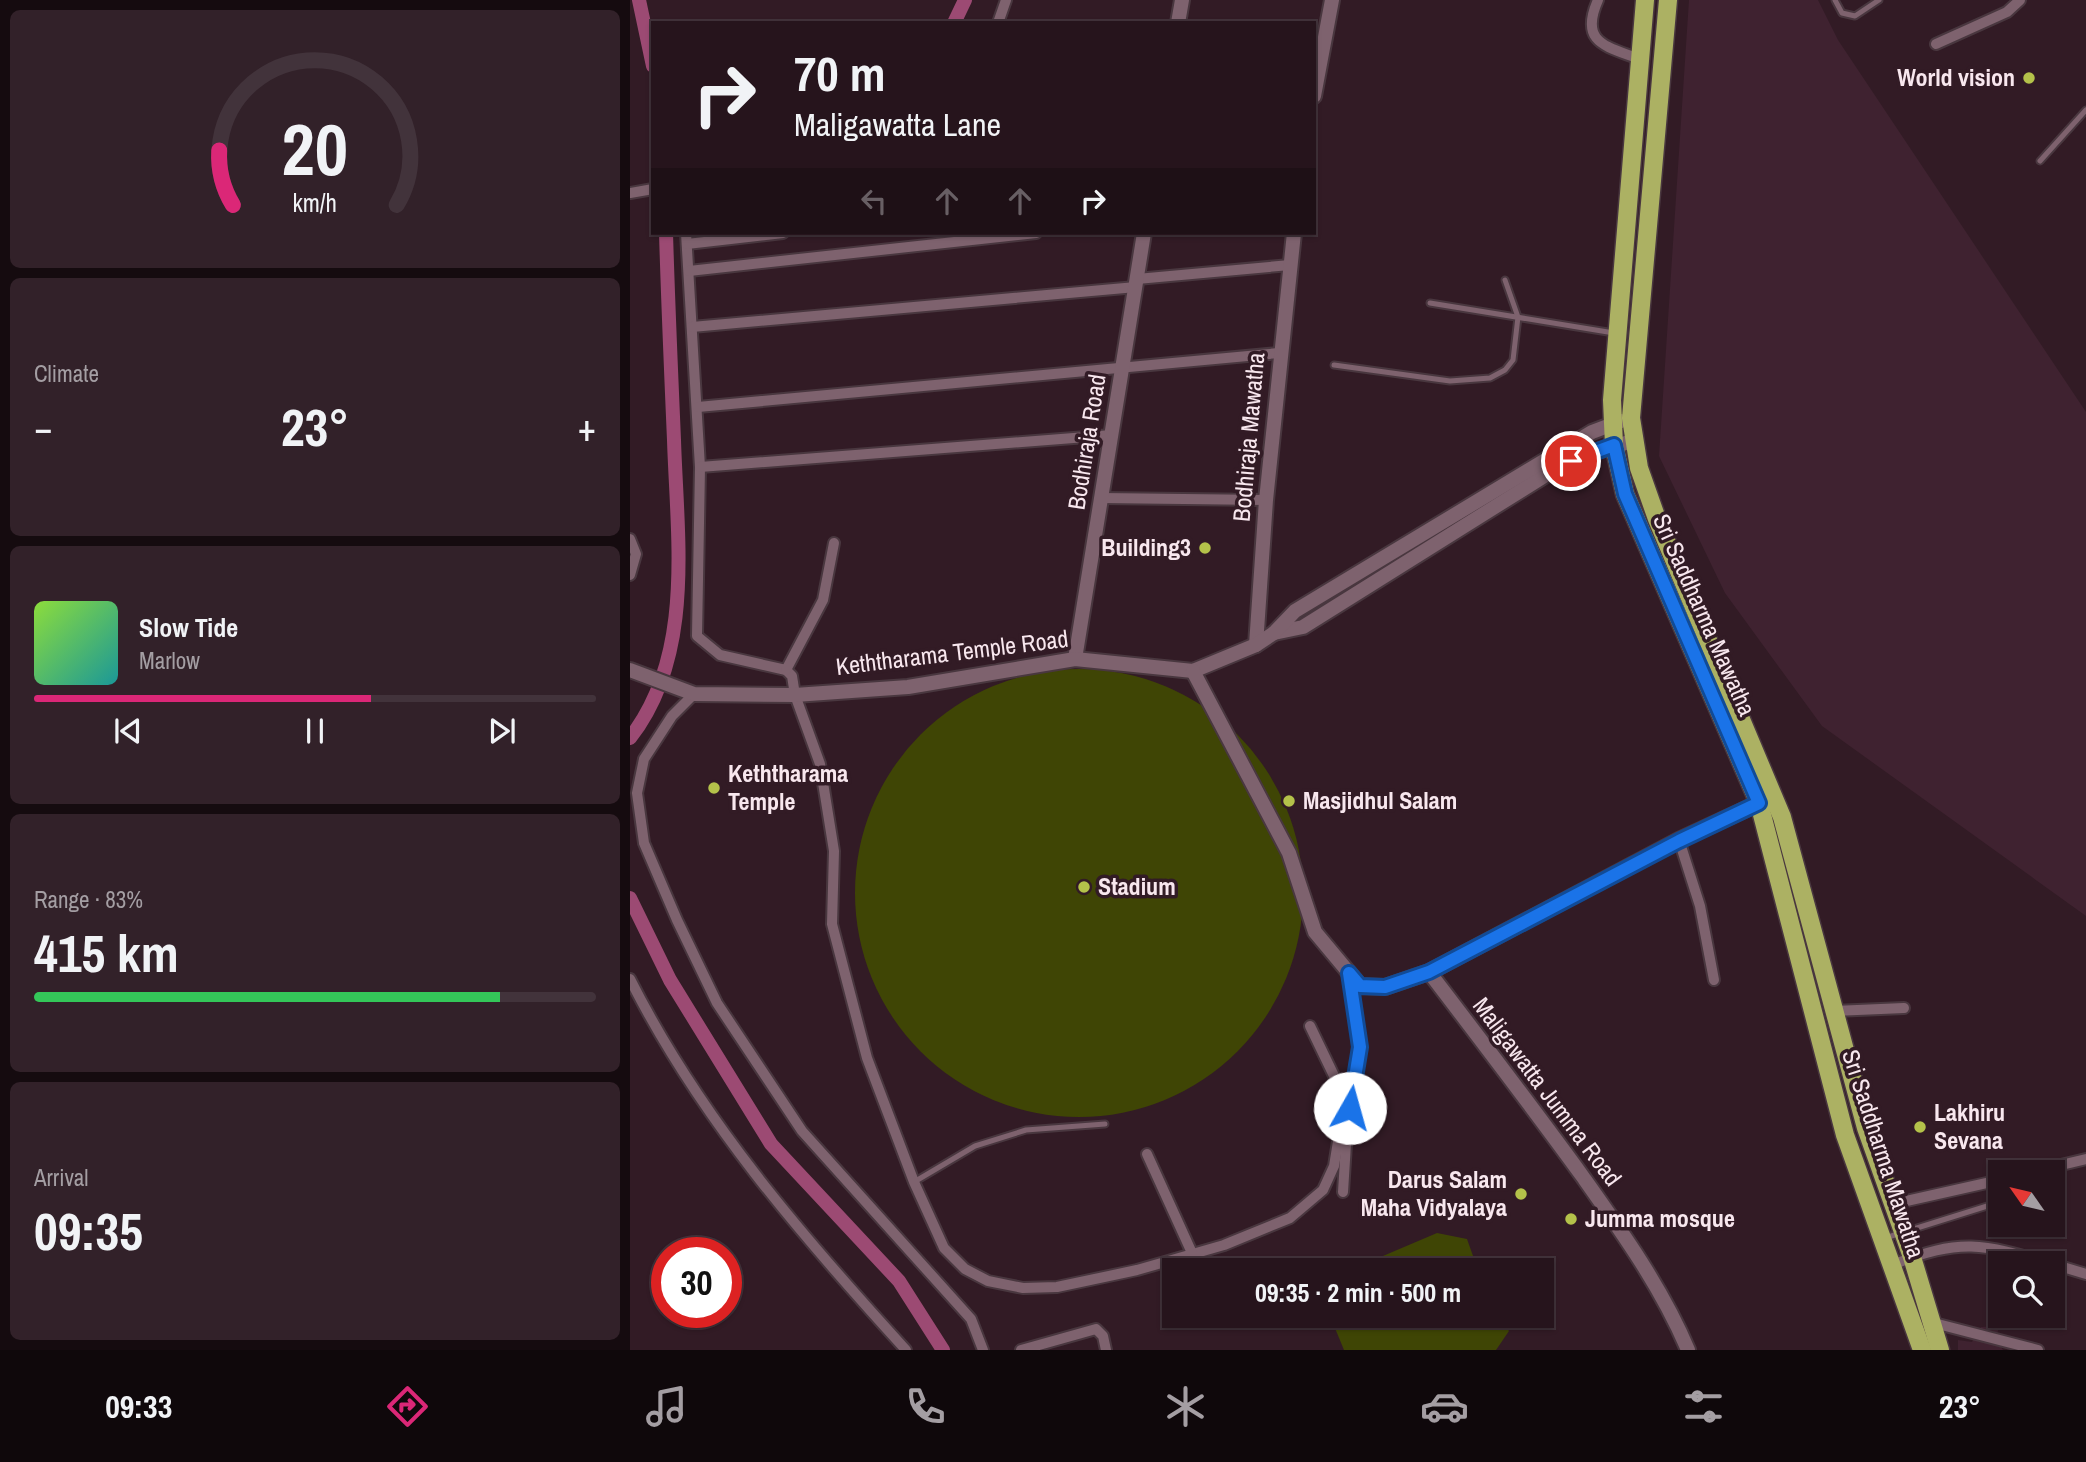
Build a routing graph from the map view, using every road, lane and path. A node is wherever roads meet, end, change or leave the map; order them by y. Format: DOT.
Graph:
graph roads {
  1 [pos="1006,0"];
  2 [pos="1182,0"];
  3 [pos="1332,0"];
  4 [pos="1598,0"];
  5 [pos="1645,0"];
  6 [pos="1668,0"];
  7 [pos="1835,0"];
  8 [pos="1879,0"];
  9 [pos="2020,0"];
  10 [pos="999,21"];
  11 [pos="1178,21"];
  12 [pos="1321,31"];
  13 [pos="1936,44"];
  14 [pos="1639,60"];
  15 [pos="1316,77"];
  16 [pos="2086,110"];
  17 [pos="2040,162"];
  18 [pos="648,190"];
  19 [pos="630,193"];
  20 [pos="751,235"];
  21 [pos="1018,235"];
  22 [pos="1144,235"];
  23 [pos="1294,235"];
  24 [pos="686,239"];
  25 [pos="1290,265"];
  26 [pos="689,271"];
  27 [pos="1505,280"];
  28 [pos="1136,283"];
  29 [pos="1430,303"];
  30 [pos="1518,317"];
  31 [pos="692,327"];
  32 [pos="1617,333"];
  33 [pos="1279,353"];
  34 [pos="1334,365"];
  35 [pos="1122,370"];
  36 [pos="698,407"];
  37 [pos="1631,418"];
  38 [pos="1612,423"];
  39 [pos="1112,435"];
  40 [pos="1633,441"];
  41 [pos="1614,445"];
  42 [pos="700,467"];
  43 [pos="1101,498"];
  44 [pos="1266,500"];
  45 [pos="1485,505"];
  46 [pos="630,539"];
  47 [pos="834,543"];
  48 [pos="1362,571"];
  49 [pos="630,575"];
  50 [pos="1368,587"];
  51 [pos="1274,633"];
  52 [pos="1256,645"];
  53 [pos="1075,659"];
  54 [pos="631,670"];
  55 [pos="786,670"];
  56 [pos="1193,671"];
  57 [pos="694,694"];
  58 [pos="794,695"];
  59 [pos="1759,803"];
  60 [pos="1679,841"];
  61 [pos="1429,972"];
  62 [pos="1349,973"];
  63 [pos="630,979"];
  64 [pos="1714,980"];
  65 [pos="1904,1008"];
  66 [pos="1834,1011"];
  67 [pos="1310,1026"];
  68 [pos="1105,1124"];
  69 [pos="1147,1154"];
  70 [pos="2086,1159"];
  71 [pos="2065,1164"];
  72 [pos="914,1182"];
  73 [pos="1988,1183"];
  74 [pos="1343,1192"];
  75 [pos="1892,1204"];
  76 [pos="1988,1206"];
  77 [pos="1903,1231"];
  78 [pos="1882,1239"];
  79 [pos="2003,1251"];
  80 [pos="1192,1253"];
  81 [pos="1912,1257"];
  82 [pos="1892,1265"];
  83 [pos="2065,1268"];
  84 [pos="2086,1274"];
  85 [pos="1934,1322"];
  86 [pos="905,1350"];
  87 [pos="983,1350"];
  88 [pos="1021,1350"];
  89 [pos="1106,1350"];
  90 [pos="1688,1350"];
  91 [pos="1922,1350"];
  92 [pos="1940,1350"];
  93 [pos="2038,1350"];
  1 -- 10 [label="street"];
  2 -- 11 [label="street"];
  3 -- 12 [label="street"];
  4 -- 14 [label="street"];
  5 -- 14 [label="highway, Sri Saddharma Mawatha"];
  6 -- 37 [label="highway, Sri Saddharma Mawatha"];
  7 -- 8 [label="lane"];
  9 -- 13 [label="street"];
  12 -- 15 [label="street"];
  14 -- 32 [label="highway, Sri Saddharma Mawatha"];
  16 -- 17 [label="lane"];
  18 -- 19 [label="street"];
  20 -- 24 [label="street"];
  21 -- 26 [label="street"];
  22 -- 28 [label="street, Bodhiraja Road"];
  23 -- 25 [label="street, Bodhiraja Mawatha"];
  24 -- 26 [label="street"];
  25 -- 28 [label="street"];
  25 -- 33 [label="street, Bodhiraja Mawatha"];
  26 -- 31 [label="street"];
  27 -- 30 [label="lane"];
  28 -- 31 [label="street"];
  28 -- 35 [label="street, Bodhiraja Road"];
  29 -- 30 [label="lane"];
  30 -- 32 [label="lane"];
  30 -- 34 [label="lane"];
  31 -- 36 [label="street"];
  32 -- 38 [label="highway, Sri Saddharma Mawatha"];
  33 -- 35 [label="street"];
  33 -- 44 [label="street, Bodhiraja Mawatha"];
  35 -- 36 [label="street"];
  35 -- 39 [label="street, Bodhiraja Road"];
  36 -- 42 [label="street"];
  37 -- 38 [label="street, Keththarama Temple Road"];
  37 -- 40 [label="highway, Sri Saddharma Mawatha"];
  38 -- 41 [label="highway, Sri Saddharma Mawatha"];
  38 -- 45 [label="street, Keththarama Temple Road"];
  39 -- 42 [label="street"];
  39 -- 43 [label="street, Bodhiraja Road"];
  40 -- 41 [label="street, Keththarama Temple Road"];
  40 -- 66 [label="highway, Sri Saddharma Mawatha"];
  41 -- 45 [label="street, Keththarama Temple Road"];
  41 -- 59 [label="highway, Sri Saddharma Mawatha"];
  42 -- 55 [label="street"];
  43 -- 44 [label="street"];
  43 -- 53 [label="street, Bodhiraja Road"];
  44 -- 52 [label="street, Bodhiraja Mawatha"];
  45 -- 48 [label="street, Keththarama Temple Road"];
  45 -- 50 [label="street, Keththarama Temple Road"];
  46 -- 49 [label="street"];
  47 -- 55 [label="street"];
  48 -- 50 [label="street"];
  48 -- 51 [label="street, Keththarama Temple Road"];
  50 -- 51 [label="street, Keththarama Temple Road"];
  51 -- 52 [label="street, Keththarama Temple Road"];
  52 -- 56 [label="street, Keththarama Temple Road"];
  53 -- 56 [label="street, Keththarama Temple Road"];
  53 -- 58 [label="street, Keththarama Temple Road"];
  54 -- 57 [label="street, Keththarama Temple Road"];
  55 -- 58 [label="street"];
  56 -- 62 [label="street"];
  57 -- 58 [label="street, Keththarama Temple Road"];
  57 -- 87 [label="street"];
  58 -- 72 [label="street"];
  59 -- 60 [label="street"];
  59 -- 78 [label="highway, Sri Saddharma Mawatha"];
  60 -- 61 [label="street"];
  60 -- 64 [label="street"];
  61 -- 62 [label="street"];
  61 -- 90 [label="street, Maligawatta Jumma Road"];
  62 -- 74 [label="street"];
  63 -- 86 [label="street"];
  65 -- 66 [label="street"];
  66 -- 75 [label="highway, Sri Saddharma Mawatha"];
  67 -- 80 [label="street"];
  68 -- 72 [label="lane"];
  69 -- 80 [label="street"];
  70 -- 71 [label="street"];
  72 -- 80 [label="street"];
  73 -- 75 [label="street"];
  75 -- 77 [label="highway, Sri Saddharma Mawatha"];
  76 -- 77 [label="lane"];
  77 -- 78 [label="lane"];
  77 -- 81 [label="highway, Sri Saddharma Mawatha"];
  78 -- 82 [label="highway, Sri Saddharma Mawatha"];
  79 -- 81 [label="street"];
  81 -- 82 [label="street"];
  81 -- 85 [label="highway, Sri Saddharma Mawatha"];
  82 -- 91 [label="highway, Sri Saddharma Mawatha"];
  83 -- 84 [label="street"];
  85 -- 92 [label="highway, Sri Saddharma Mawatha"];
  85 -- 93 [label="street"];
  88 -- 89 [label="street"];
}
